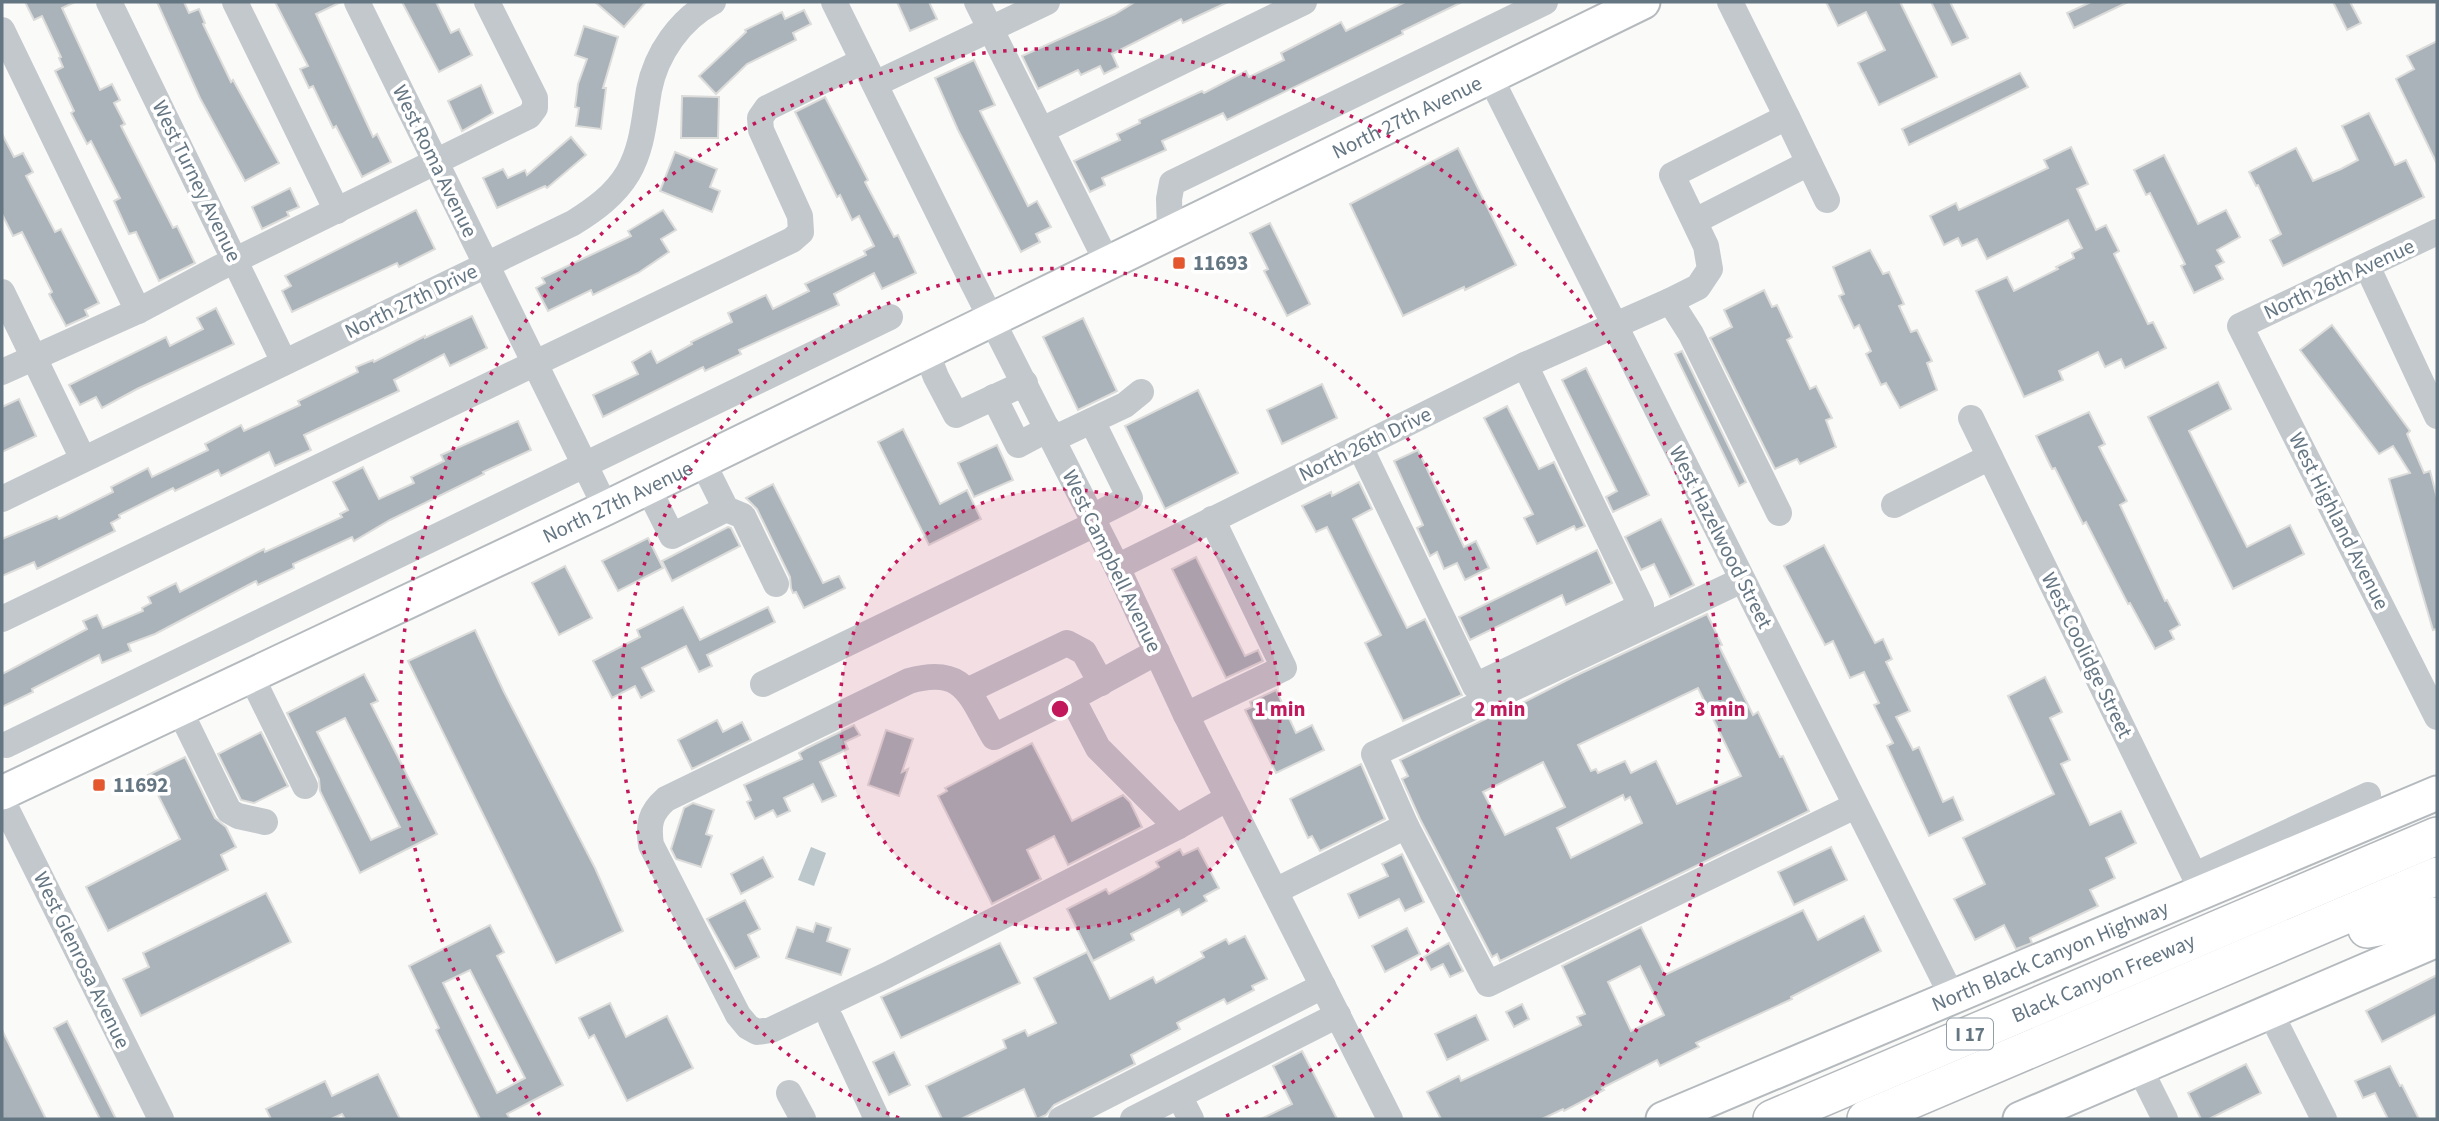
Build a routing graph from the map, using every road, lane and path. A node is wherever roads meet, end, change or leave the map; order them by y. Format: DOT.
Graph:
graph roads {
  1 [pos="109,2"];
  2 [pos="235,2"];
  3 [pos="356,2"];
  4 [pos="487,2"];
  5 [pos="713,2"];
  6 [pos="834,2"];
  7 [pos="977,2"];
  8 [pos="1047,2"];
  9 [pos="1304,2"];
  10 [pos="1545,2"];
  11 [pos="1643,2"];
  12 [pos="1730,2"];
  13 [pos="1603,10"];
  14 [pos="991,29"];
  15 [pos="2,30"];
  16 [pos="869,73"];
  17 [pos="1490,77"];
  18 [pos="1787,117"];
  19 [pos="1042,130"];
  20 [pos="437,162"];
  21 [pos="1809,163"];
  22 [pos="1827,200"];
  23 [pos="337,211"];
  24 [pos="1695,221"];
  25 [pos="1170,232"];
  26 [pos="2437,232"];
  27 [pos="236,260"];
  28 [pos="1107,262"];
  29 [pos="487,265"];
  30 [pos="2367,266"];
  31 [pos="2,292"];
  32 [pos="1670,301"];
  33 [pos="138,311"];
  34 [pos="890,317"];
  35 [pos="992,319"];
  36 [pos="1615,326"];
  37 [pos="2240,326"];
  38 [pos="926,351"];
  39 [pos="33,357"];
  40 [pos="284,362"];
  41 [pos="534,364"];
  42 [pos="1525,365"];
  43 [pos="2,372"];
  44 [pos="1025,383"];
  45 [pos="1141,392"];
  46 [pos="994,397"];
  47 [pos="2437,416"];
  48 [pos="1971,418"];
  49 [pos="1093,421"];
  50 [pos="1051,434"];
  51 [pos="1360,447"];
  52 [pos="1990,457"];
  53 [pos="83,459"];
  54 [pos="702,461"];
  55 [pos="585,466"];
  56 [pos="648,488"];
  57 [pos="2,499"];
  58 [pos="1894,505"];
  59 [pos="606,508"];
  60 [pos="726,509"];
  61 [pos="1779,513"];
  62 [pos="1212,519"];
  63 [pos="1094,521"];
  64 [pos="1117,567"];
  65 [pos="1742,580"];
  66 [pos="776,584"];
  67 [pos="2,619"];
  68 [pos="1157,652"];
  69 [pos="251,676"];
  70 [pos="1101,683"];
  71 [pos="763,684"];
  72 [pos="2430,684"];
  73 [pos="967,691"];
  74 [pos="1072,698"];
  75 [pos="179,709"];
  76 [pos="1186,715"];
  77 [pos="2437,717"];
  78 [pos="45,726"];
  79 [pos="6,744"];
  80 [pos="63,763"];
  81 [pos="305,786"];
  82 [pos="2,793"];
  83 [pos="2437,793"];
  84 [pos="2368,795"];
  85 [pos="1228,799"];
  86 [pos="2,800"];
  87 [pos="1855,806"];
  88 [pos="265,822"];
  89 [pos="1406,826"];
  90 [pos="1177,827"];
  91 [pos="2434,842"];
  92 [pos="2437,876"];
  93 [pos="2199,883"];
  94 [pos="1275,891"];
  95 [pos="2437,898"];
  96 [pos="2437,916"];
  97 [pos="2367,929"];
  98 [pos="2437,940"];
  99 [pos="1323,986"];
  100 [pos="1950,992"];
  101 [pos="2270,1012"];
  102 [pos="1338,1015"];
  103 [pos="831,1020"];
  104 [pos="2139,1067"];
  105 [pos="1130,1084"];
  106 [pos="789,1093"];
  107 [pos="1185,1108"];
  108 [pos="1139,1116"];
  109 [pos="1073,1117"];
  110 [pos="161,1119"];
  111 [pos="803,1119"];
  112 [pos="877,1119"];
  113 [pos="1390,1119"];
  114 [pos="1663,1119"];
  115 [pos="1772,1119"];
  116 [pos="1826,1119"];
  117 [pos="1866,1119"];
  118 [pos="1918,1119"];
  119 [pos="2020,1119"];
  120 [pos="2165,1119"];
  121 [pos="2323,1119"];
  1 -- 27 [label="street, West Turney Avenue"];
  2 -- 23 [label="street"];
  3 -- 20 [label="street, West Roma Avenue"];
  4 -- 20 [label="street"];
  5 -- 29 [label="street, North 27th Drive"];
  6 -- 16 [label="street, West Campbell Avenue"];
  7 -- 14 [label="street"];
  8 -- 14 [label="street"];
  9 -- 19 [label="street"];
  10 -- 25 [label="street, North 27th Avenue"];
  11 -- 13 [label="main road, North 27th Avenue"];
  12 -- 18 [label="street"];
  13 -- 17 [label="main road, North 27th Avenue"];
  14 -- 16 [label="street"];
  14 -- 19 [label="street"];
  15 -- 33 [label="street"];
  16 -- 35 [label="street, West Campbell Avenue"];
  16 -- 41 [label="street"];
  17 -- 25 [label="main road, North 27th Avenue"];
  17 -- 36 [label="street, West Hazelwood Street"];
  18 -- 21 [label="street"];
  18 -- 24 [label="street, North 26th Drive"];
  19 -- 28 [label="street"];
  20 -- 23 [label="street"];
  20 -- 29 [label="street, West Roma Avenue"];
  21 -- 22 [label="street"];
  21 -- 24 [label="street"];
  23 -- 27 [label="street"];
  24 -- 32 [label="street, North 26th Drive"];
  25 -- 28 [label="main road, North 27th Avenue"];
  26 -- 30 [label="street, North 26th Avenue"];
  27 -- 33 [label="street"];
  27 -- 40 [label="street, West Turney Avenue"];
  28 -- 35 [label="main road, North 27th Avenue"];
  29 -- 40 [label="street, North 27th Drive"];
  29 -- 41 [label="street, West Roma Avenue"];
  30 -- 37 [label="street, North 26th Avenue"];
  30 -- 47 [label="street"];
  31 -- 39 [label="street"];
  32 -- 36 [label="street, North 26th Drive"];
  32 -- 61 [label="street"];
  33 -- 39 [label="street"];
  34 -- 55 [label="street"];
  35 -- 38 [label="main road, North 27th Avenue"];
  35 -- 44 [label="street, West Campbell Avenue"];
  36 -- 42 [label="street, North 26th Drive"];
  36 -- 65 [label="street, West Hazelwood Street"];
  37 -- 72 [label="street, West Highland Avenue"];
  38 -- 46 [label="street"];
  38 -- 54 [label="main road, North 27th Avenue"];
  39 -- 43 [label="street"];
  39 -- 53 [label="street"];
  40 -- 53 [label="street, North 27th Drive"];
  41 -- 55 [label="street, West Roma Avenue"];
  41 -- 67 [label="street"];
  42 -- 51 [label="street, North 26th Drive"];
  42 -- 51 [label="street"];
  44 -- 46 [label="street"];
  44 -- 50 [label="street, West Campbell Avenue"];
  45 -- 49 [label="street"];
  46 -- 50 [label="street"];
  48 -- 52 [label="street, West Coolidge Street"];
  49 -- 50 [label="street"];
  49 -- 63 [label="street"];
  50 -- 63 [label="street, West Campbell Avenue"];
  51 -- 62 [label="street, North 26th Drive"];
  52 -- 58 [label="street"];
  52 -- 93 [label="street, West Coolidge Street"];
  53 -- 57 [label="street, North 27th Drive"];
  54 -- 56 [label="main road, North 27th Avenue"];
  54 -- 60 [label="street"];
  55 -- 59 [label="street, West Roma Avenue"];
  55 -- 78 [label="street"];
  56 -- 59 [label="main road, North 27th Avenue"];
  56 -- 60 [label="street"];
  59 -- 69 [label="main road, North 27th Avenue"];
  60 -- 66 [label="street"];
  62 -- 64 [label="street, North 26th Drive"];
  62 -- 76 [label="street"];
  63 -- 64 [label="street, West Campbell Avenue"];
  63 -- 71 [label="street"];
  64 -- 68 [label="street, West Campbell Avenue"];
  65 -- 87 [label="street, West Hazelwood Street"];
  65 -- 89 [label="street"];
  68 -- 70 [label="street"];
  68 -- 76 [label="street, West Campbell Avenue"];
  69 -- 75 [label="main road, North 27th Avenue"];
  69 -- 81 [label="street"];
  70 -- 73 [label="street"];
  70 -- 74 [label="street"];
  72 -- 77 [label="street, West Highland Avenue"];
  73 -- 74 [label="street"];
  73 -- 90 [label="street"];
  74 -- 90 [label="street"];
  75 -- 80 [label="main road, North 27th Avenue"];
  75 -- 88 [label="street"];
  76 -- 85 [label="street, West Campbell Avenue"];
  78 -- 79 [label="street"];
  78 -- 80 [label="street"];
  80 -- 82 [label="main road, North 27th Avenue"];
  83 -- 93 [label="main road, North Black Canyon Highway"];
  84 -- 93 [label="street"];
  85 -- 90 [label="street"];
  85 -- 94 [label="street, West Campbell Avenue"];
  86 -- 110 [label="street, West Glenrosa Avenue"];
  87 -- 89 [label="street"];
  87 -- 100 [label="street, West Hazelwood Street"];
  89 -- 94 [label="street"];
  91 -- 115 [label="highway, Black Canyon Freeway / I 17"];
  91 -- 116 [label="highway"];
  92 -- 117 [label="highway"];
  93 -- 100 [label="main road, North Black Canyon Highway"];
  94 -- 99 [label="street, West Campbell Avenue"];
  95 -- 97 [label="highway"];
  96 -- 97 [label="highway"];
  97 -- 118 [label="highway"];
  98 -- 101 [label="main road"];
  99 -- 102 [label="street, West Campbell Avenue"];
  99 -- 105 [label="street"];
  100 -- 114 [label="main road, North Black Canyon Highway"];
  101 -- 104 [label="main road"];
  101 -- 121 [label="street"];
  102 -- 107 [label="street"];
  102 -- 113 [label="street, West Campbell Avenue"];
  103 -- 112 [label="street"];
  104 -- 119 [label="main road"];
  104 -- 120 [label="street"];
  105 -- 108 [label="street"];
  105 -- 109 [label="street"];
  106 -- 111 [label="street"];
  107 -- 108 [label="street"];
}
